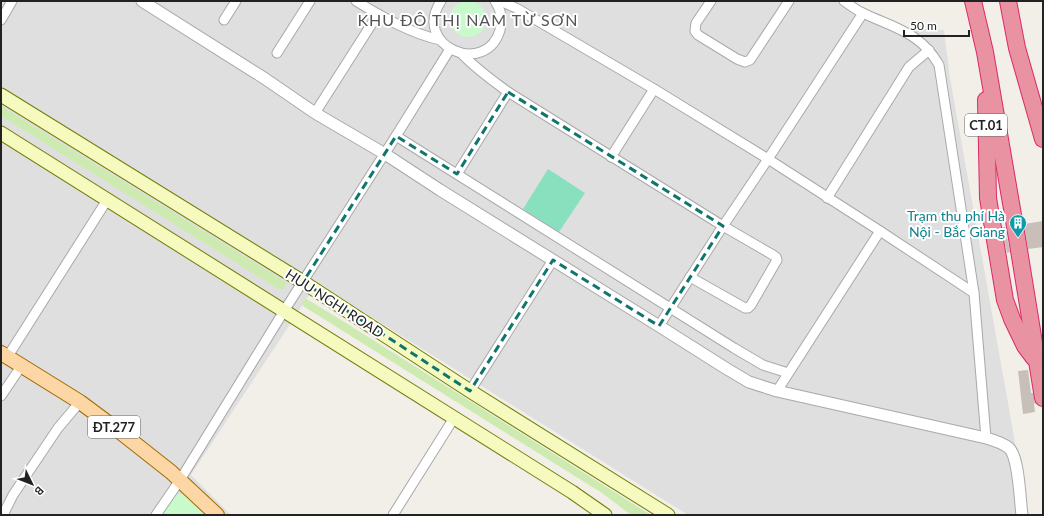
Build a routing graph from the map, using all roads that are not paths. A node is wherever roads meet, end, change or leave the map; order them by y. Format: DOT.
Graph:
graph roads {
  1 [pos="12,1"];
  2 [pos="142,1"];
  3 [pos="236,1"];
  4 [pos="310,1"];
  5 [pos="356,1"];
  6 [pos="441,1"];
  7 [pos="495,1"];
  8 [pos="500,1"];
  9 [pos="710,1"];
  10 [pos="789,1"];
  11 [pos="844,1"];
  12 [pos="973,1"];
  13 [pos="1008,1"];
  14 [pos="862,13"];
  15 [pos="378,14"];
  16 [pos="1,20"];
  17 [pos="224,20"];
  18 [pos="440,40"];
  19 [pos="450,49"];
  20 [pos="929,50"];
  21 [pos="985,52"];
  22 [pos="277,53"];
  23 [pos="462,54"];
  24 [pos="654,89"];
  25 [pos="508,92"];
  26 [pos="1,95"];
  27 [pos="1040,110"];
  28 [pos="315,113"];
  29 [pos="1,133"];
  30 [pos="396,136"];
  31 [pos="1043,139"];
  32 [pos="385,154"];
  33 [pos="610,157"];
  34 [pos="768,159"];
  35 [pos="457,174"];
  36 [pos="827,198"];
  37 [pos="107,200"];
  38 [pos="723,226"];
  39 [pos="880,231"];
  40 [pos="553,260"];
  41 [pos="690,277"];
  42 [pos="303,282"];
  43 [pos="974,293"];
  44 [pos="670,307"];
  45 [pos="284,311"];
  46 [pos="659,326"];
  47 [pos="4,355"];
  48 [pos="22,365"];
  49 [pos="1038,365"];
  50 [pos="788,373"];
  51 [pos="470,391"];
  52 [pos="777,391"];
  53 [pos="1,396"];
  54 [pos="1043,398"];
  55 [pos="80,402"];
  56 [pos="454,418"];
  57 [pos="986,438"];
  58 [pos="180,480"];
  59 [pos="3,515"];
  60 [pos="156,515"];
  61 [pos="217,515"];
  62 [pos="393,515"];
  63 [pos="605,515"];
  64 [pos="668,515"];
  65 [pos="1022,515"];
  1 -- 16 [label="street"];
  2 -- 28 [label="street"];
  3 -- 17 [label="street"];
  4 -- 22 [label="street"];
  5 -- 15 [label="street"];
  6 -- 18 [label="street"];
  7 -- 23 [label="street"];
  8 -- 24 [label="street"];
  9 -- 10 [label="street"];
  11 -- 14 [label="street"];
  12 -- 21 [label="highway, CT.01"];
  13 -- 27 [label="highway"];
  14 -- 20 [label="street"];
  14 -- 34 [label="street"];
  15 -- 18 [label="street"];
  15 -- 28 [label="street"];
  18 -- 19 [label="street"];
  19 -- 23 [label="street"];
  19 -- 30 [label="street"];
  20 -- 36 [label="street"];
  20 -- 43 [label="street"];
  21 -- 49 [label="highway, CT.01"];
  21 -- 49 [label="highway, CT.01"];
  23 -- 25 [label="street"];
  24 -- 33 [label="street"];
  24 -- 34 [label="street"];
  25 -- 33 [label="street"];
  25 -- 35 [label="street"];
  26 -- 42 [label="main road, HUU NGHI ROAD"];
  27 -- 31 [label="highway"];
  28 -- 32 [label="street"];
  29 -- 37 [label="main road"];
  30 -- 32 [label="street"];
  30 -- 35 [label="street"];
  32 -- 40 [label="street"];
  32 -- 42 [label="street"];
  33 -- 38 [label="street"];
  34 -- 36 [label="street"];
  34 -- 38 [label="street"];
  35 -- 44 [label="street"];
  36 -- 39 [label="street"];
  37 -- 45 [label="main road"];
  37 -- 47 [label="street"];
  38 -- 41 [label="street"];
  38 -- 41 [label="street"];
  39 -- 43 [label="street"];
  39 -- 50 [label="street"];
  40 -- 46 [label="street"];
  40 -- 51 [label="street"];
  41 -- 44 [label="street"];
  42 -- 45 [label="street"];
  42 -- 51 [label="main road, HUU NGHI ROAD"];
  43 -- 57 [label="street"];
  44 -- 46 [label="street"];
  44 -- 50 [label="street"];
  45 -- 56 [label="main road"];
  45 -- 58 [label="street"];
  46 -- 52 [label="street"];
  47 -- 48 [label="main road, ĐT.277"];
  48 -- 53 [label="street"];
  48 -- 55 [label="main road, ĐT.277"];
  49 -- 54 [label="highway, CT.01"];
  50 -- 52 [label="street"];
  51 -- 64 [label="main road, HUU NGHI ROAD"];
  52 -- 57 [label="street"];
  55 -- 58 [label="main road, ĐT.277"];
  55 -- 59 [label="street"];
  56 -- 62 [label="street"];
  56 -- 63 [label="main road"];
  57 -- 65 [label="street"];
  58 -- 60 [label="street"];
  58 -- 61 [label="main road, ĐT.277"];
}
